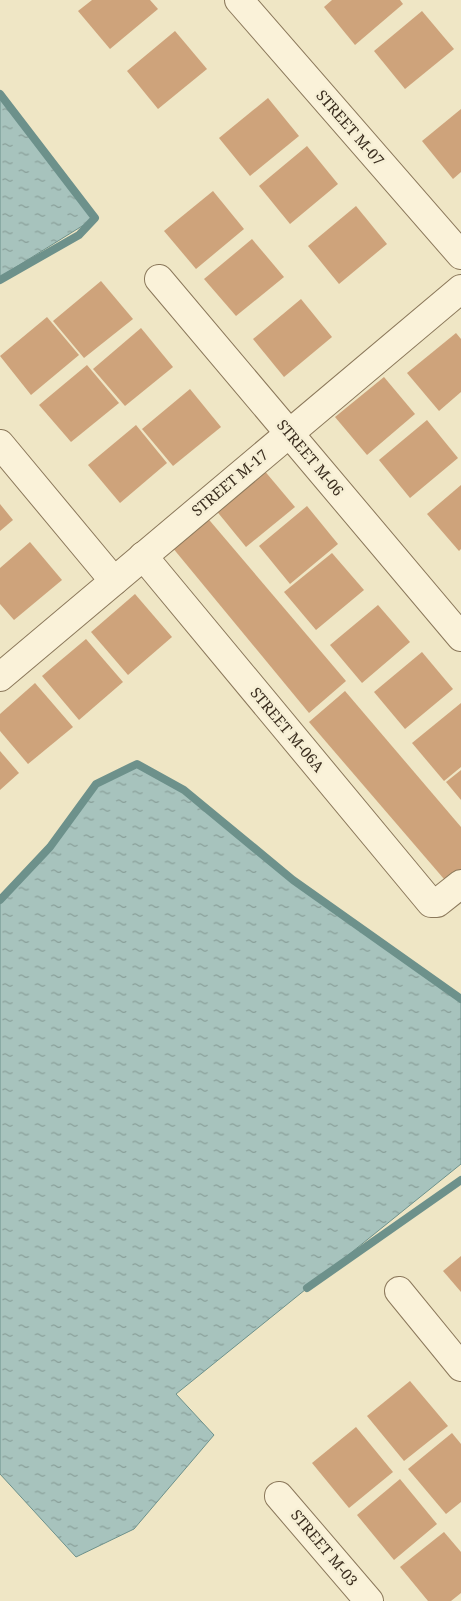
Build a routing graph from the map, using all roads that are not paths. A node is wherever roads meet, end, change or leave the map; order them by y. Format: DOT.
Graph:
graph roads {
  1 [pos="239,0"];
  2 [pos="461,255"];
  3 [pos="159,279"];
  4 [pos="461,289"];
  5 [pos="289,433"];
  6 [pos="0,444"];
  7 [pos="142,556"];
  8 [pos="114,581"];
  9 [pos="461,637"];
  10 [pos="0,676"];
  11 [pos="461,884"];
  12 [pos="399,1291"];
  13 [pos="461,1367"];
  14 [pos="280,1496"];
  15 [pos="369,1601"];
  1 -- 2 [label="street, STREET M-07"];
  3 -- 5 [label="street, STREET M-06"];
  4 -- 5 [label="street, STREET M-17"];
  5 -- 7 [label="street, STREET M-17"];
  5 -- 9 [label="street, STREET M-06"];
  6 -- 8 [label="street"];
  7 -- 8 [label="street, STREET M-17"];
  7 -- 11 [label="street, STREET M-06A"];
  8 -- 10 [label="street, STREET M-17"];
  12 -- 13 [label="street"];
  14 -- 15 [label="street, STREET M-03"];
}
